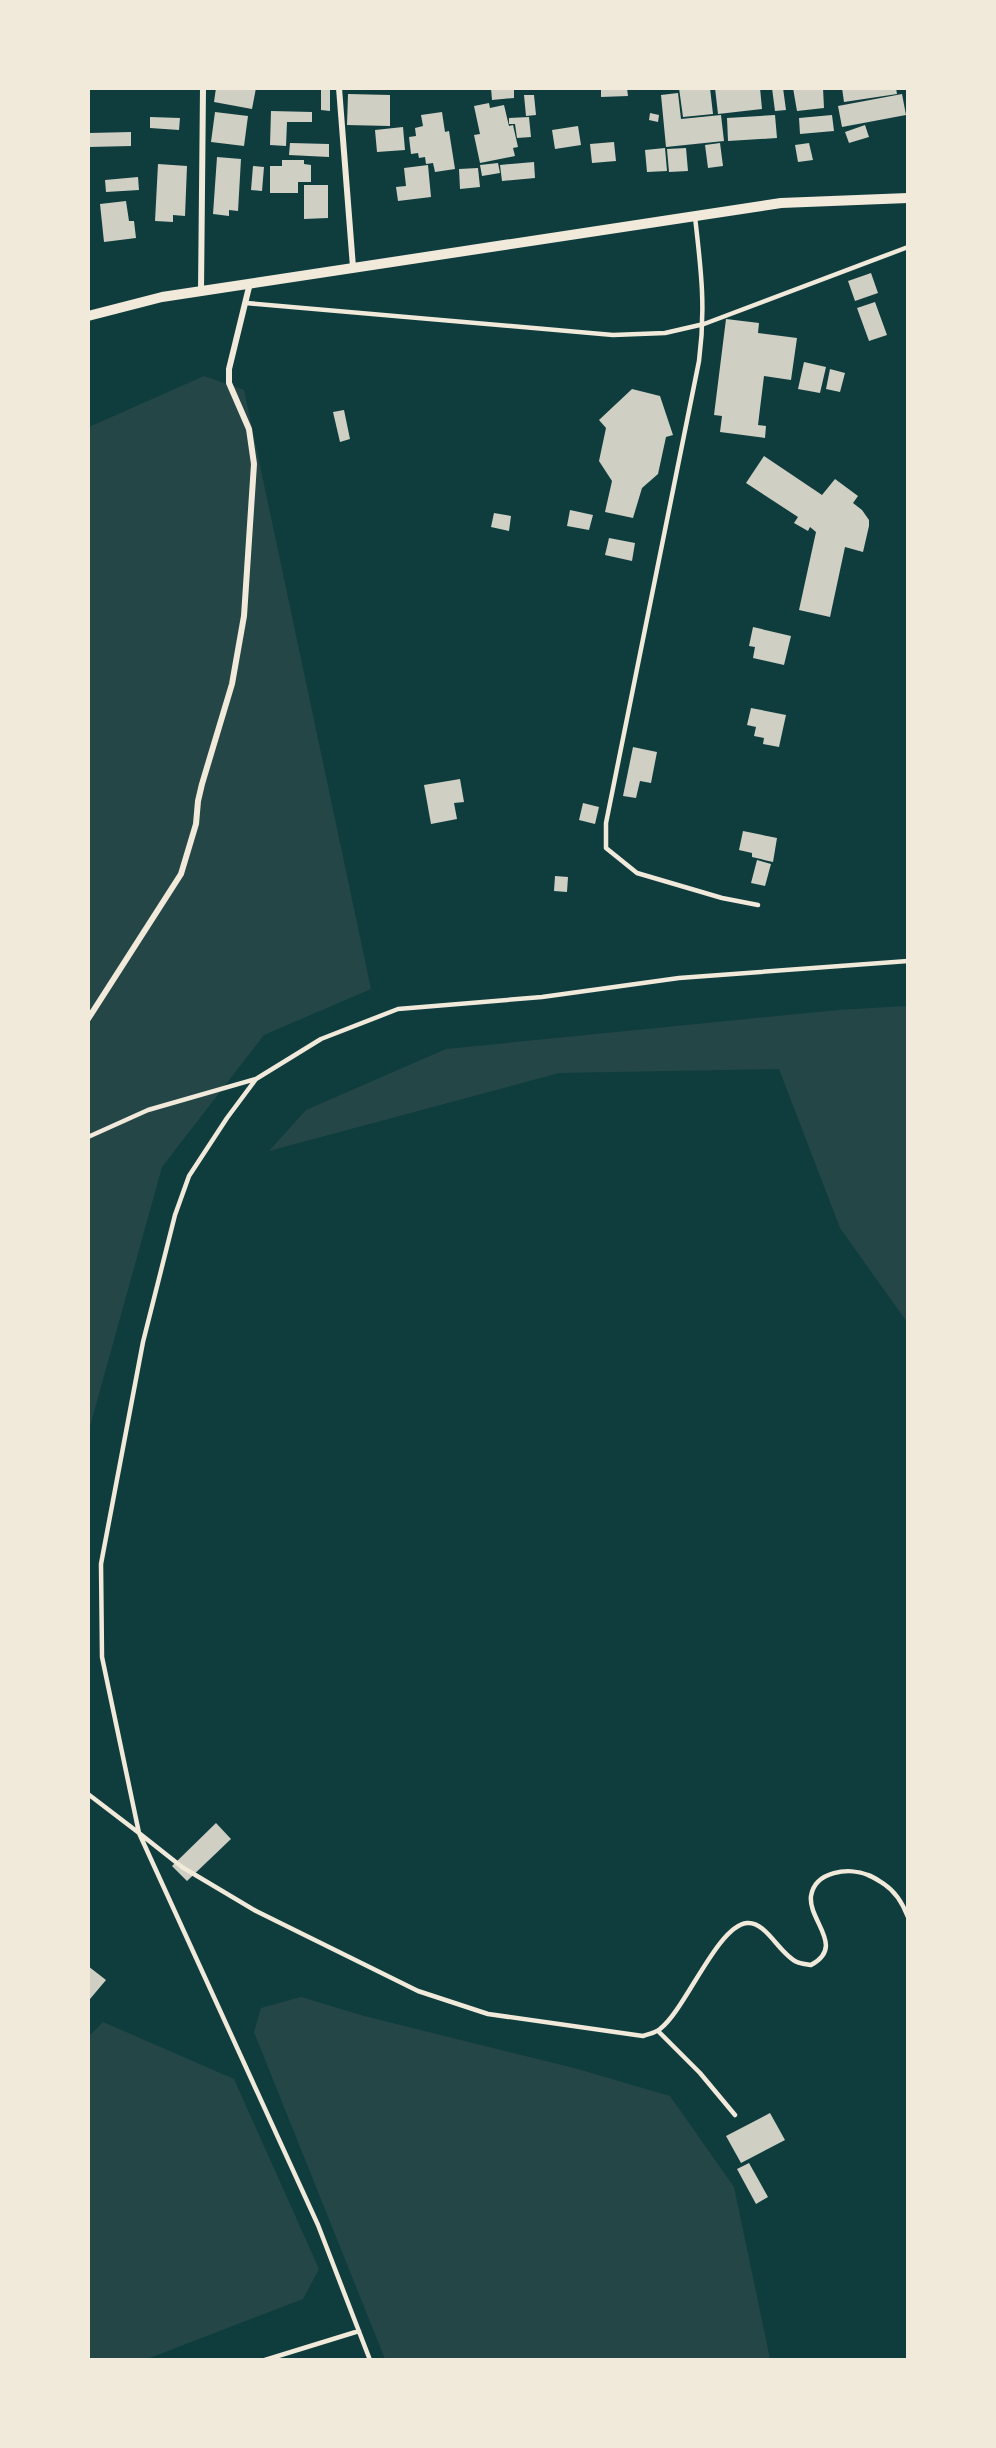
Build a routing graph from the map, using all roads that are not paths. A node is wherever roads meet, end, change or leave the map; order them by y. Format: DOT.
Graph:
graph roads {
  1 [pos="203,88"];
  2 [pos="339,88"];
  3 [pos="908,198"];
  4 [pos="695,217"];
  5 [pos="908,247"];
  6 [pos="353,267"];
  7 [pos="250,284"];
  8 [pos="201,292"];
  9 [pos="246,303"];
  10 [pos="88,316"];
  11 [pos="704,324"];
  12 [pos="758,905"];
  13 [pos="908,961"];
  14 [pos="88,1019"];
  15 [pos="256,1079"];
  16 [pos="88,1137"];
  17 [pos="88,1794"];
  18 [pos="140,1833"];
  19 [pos="908,1917"];
  20 [pos="658,2031"];
  21 [pos="735,2115"];
  22 [pos="359,2331"];
  23 [pos="265,2360"];
  24 [pos="370,2360"];
  1 -- 8 [label="street"];
  2 -- 6 [label="street"];
  3 -- 4 [label="street"];
  4 -- 6 [label="street"];
  4 -- 11 [label="lane"];
  5 -- 11 [label="lane"];
  6 -- 7 [label="street"];
  7 -- 8 [label="street"];
  7 -- 9 [label="street"];
  8 -- 10 [label="street"];
  9 -- 11 [label="lane"];
  9 -- 14 [label="street"];
  11 -- 12 [label="lane"];
  13 -- 15 [label="lane"];
  15 -- 16 [label="lane"];
  15 -- 18 [label="lane"];
  17 -- 18 [label="lane"];
  18 -- 20 [label="lane"];
  18 -- 22 [label="lane"];
  19 -- 20 [label="lane"];
  20 -- 21 [label="lane"];
  22 -- 23 [label="lane"];
  22 -- 24 [label="lane"];
}
